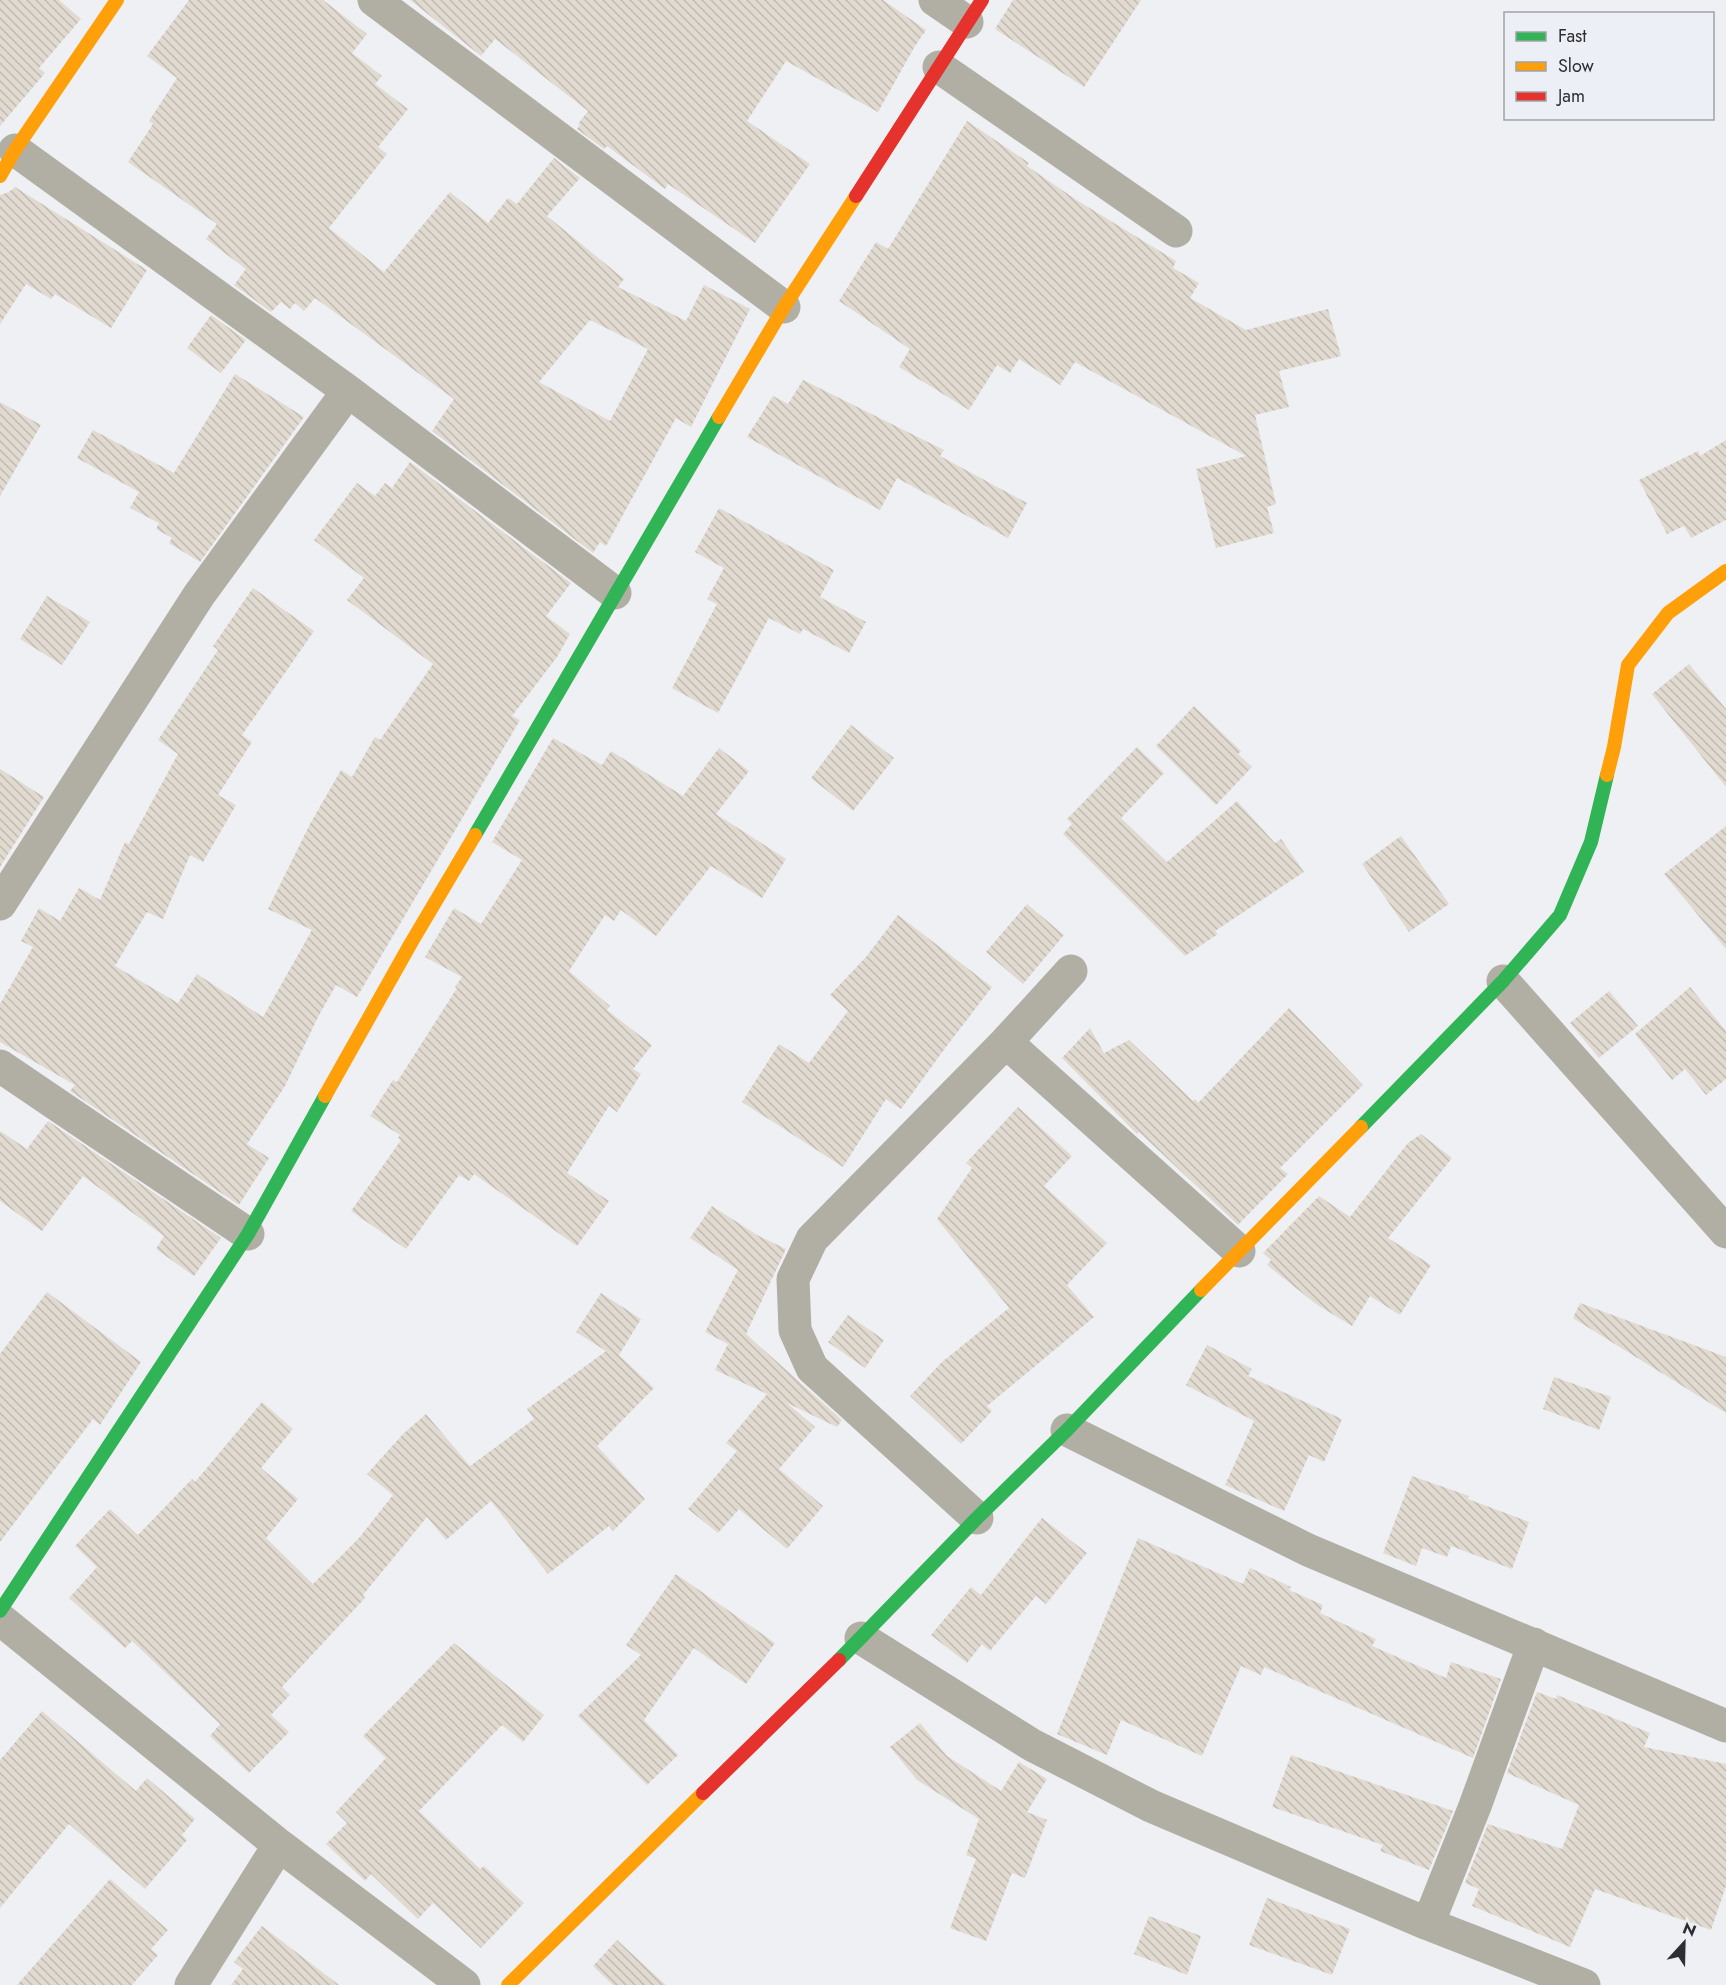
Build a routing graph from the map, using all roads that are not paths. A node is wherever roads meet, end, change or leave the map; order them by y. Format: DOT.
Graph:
graph roads {
  1 [pos="117,0"];
  2 [pos="374,0"];
  3 [pos="935,0"];
  4 [pos="975,11"];
  5 [pos="939,67"];
  6 [pos="8,163"];
  7 [pos="1176,231"];
  8 [pos="784,307"];
  9 [pos="348,391"];
  10 [pos="1726,571"];
  11 [pos="615,593"];
  12 [pos="0,904"];
  13 [pos="1071,972"];
  14 [pos="1503,981"];
  15 [pos="1006,1042"];
  16 [pos="0,1066"];
  17 [pos="1726,1232"];
  18 [pos="248,1234"];
  19 [pos="1239,1251"];
  20 [pos="1067,1430"];
  21 [pos="977,1518"];
  22 [pos="0,1611"];
  23 [pos="0,1619"];
  24 [pos="861,1638"];
  25 [pos="1534,1644"];
  26 [pos="1726,1726"];
  27 [pos="279,1845"];
  28 [pos="1428,1924"];
  29 [pos="191,1985"];
  30 [pos="464,1985"];
  31 [pos="508,1985"];
  32 [pos="1584,1985"];
  1 -- 6 [label="street"];
  2 -- 8 [label="street"];
  3 -- 4 [label="street"];
  4 -- 5 [label="street"];
  5 -- 7 [label="street"];
  5 -- 8 [label="street"];
  6 -- 9 [label="street"];
  8 -- 11 [label="street"];
  9 -- 11 [label="street"];
  9 -- 12 [label="street"];
  10 -- 14 [label="street"];
  11 -- 18 [label="street"];
  13 -- 15 [label="street"];
  14 -- 17 [label="street"];
  14 -- 19 [label="street"];
  15 -- 19 [label="street"];
  15 -- 21 [label="street"];
  16 -- 18 [label="street"];
  18 -- 22 [label="street"];
  19 -- 20 [label="street"];
  20 -- 21 [label="street"];
  20 -- 25 [label="street"];
  21 -- 24 [label="street"];
  23 -- 27 [label="street"];
  24 -- 28 [label="street"];
  24 -- 31 [label="street"];
  25 -- 26 [label="street"];
  25 -- 28 [label="street"];
  27 -- 29 [label="street"];
  27 -- 30 [label="street"];
  28 -- 32 [label="street"];
}
